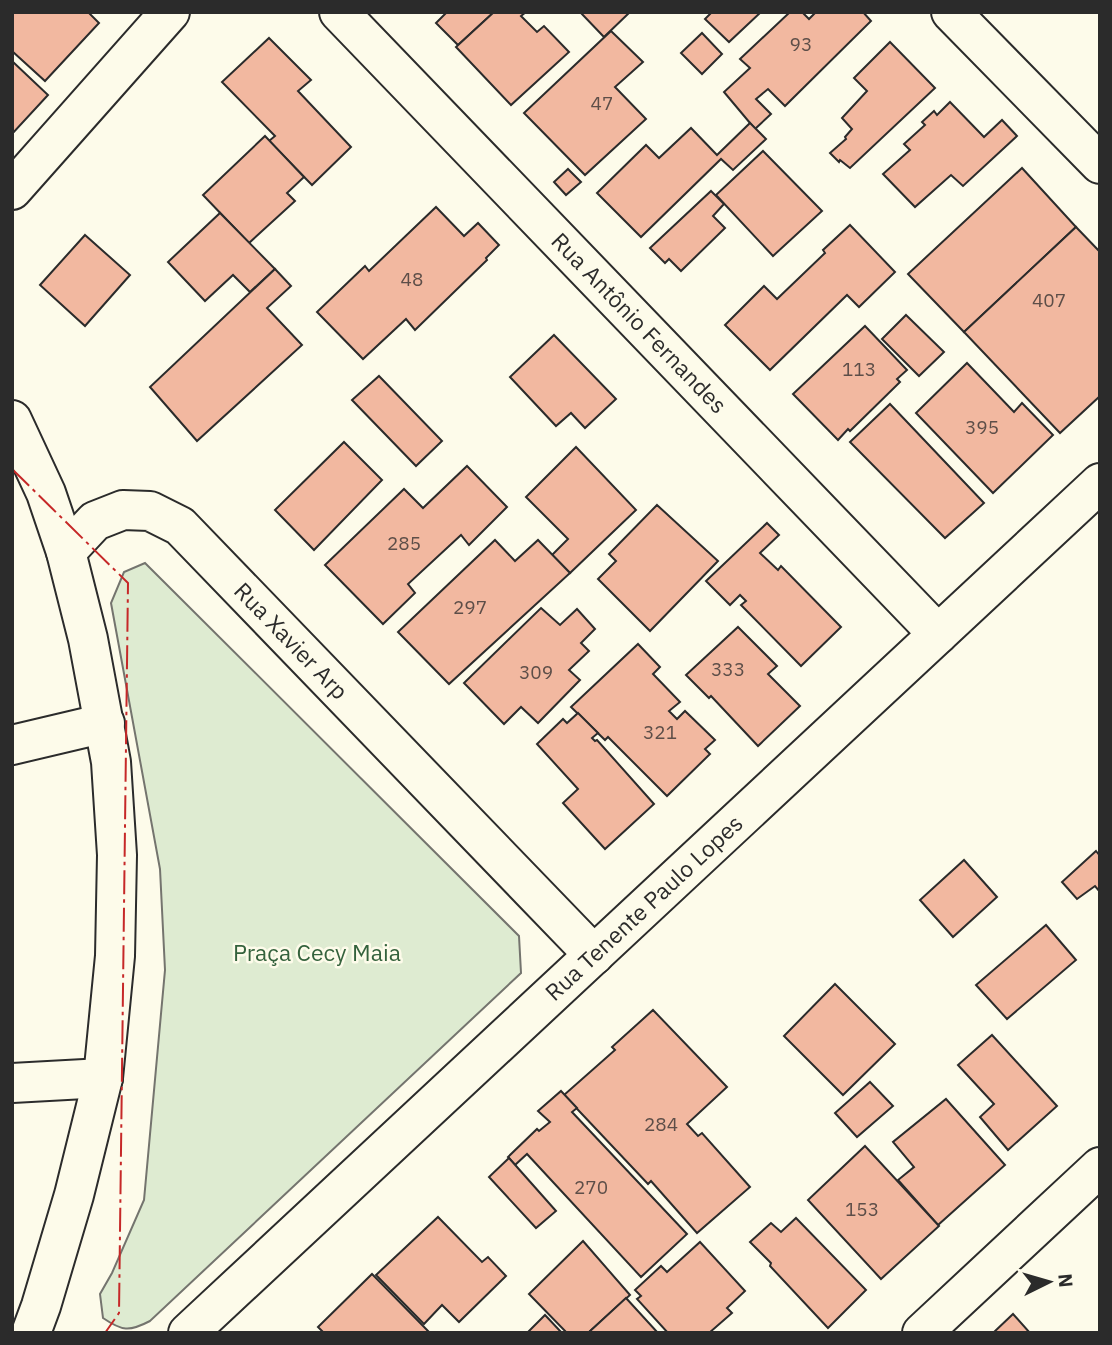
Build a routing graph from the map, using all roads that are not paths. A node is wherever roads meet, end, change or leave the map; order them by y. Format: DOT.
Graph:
graph roads {
  1 [pos="170,12"];
  2 [pos="340,12"];
  3 [pos="951,12"];
  4 [pos="1100,164"];
  5 [pos="12,190"];
  6 [pos="16,436"];
  7 [pos="1100,483"];
  8 [pos="66,552"];
  9 [pos="938,634"];
  10 [pos="105,723"];
  11 [pos="12,745"];
  12 [pos="594,955"];
  13 [pos="103,1078"];
  14 [pos="12,1083"];
  15 [pos="1100,1167"];
  16 [pos="43,1324"];
  17 [pos="188,1333"];
  18 [pos="922,1333"];
  1 -- 5 [label="street"];
  2 -- 9 [label="street, Rua Antônio Fernandes"];
  3 -- 4 [label="street"];
  6 -- 8 [label="street"];
  7 -- 9 [label="street, Rua Tenente Paulo Lopes"];
  8 -- 10 [label="street"];
  8 -- 12 [label="street, Rua Xavier Arp"];
  9 -- 12 [label="street, Rua Tenente Paulo Lopes"];
  10 -- 11 [label="street"];
  10 -- 13 [label="street"];
  12 -- 17 [label="street, Rua Tenente Paulo Lopes"];
  13 -- 14 [label="street"];
  13 -- 16 [label="street"];
  15 -- 18 [label="street"];
}
